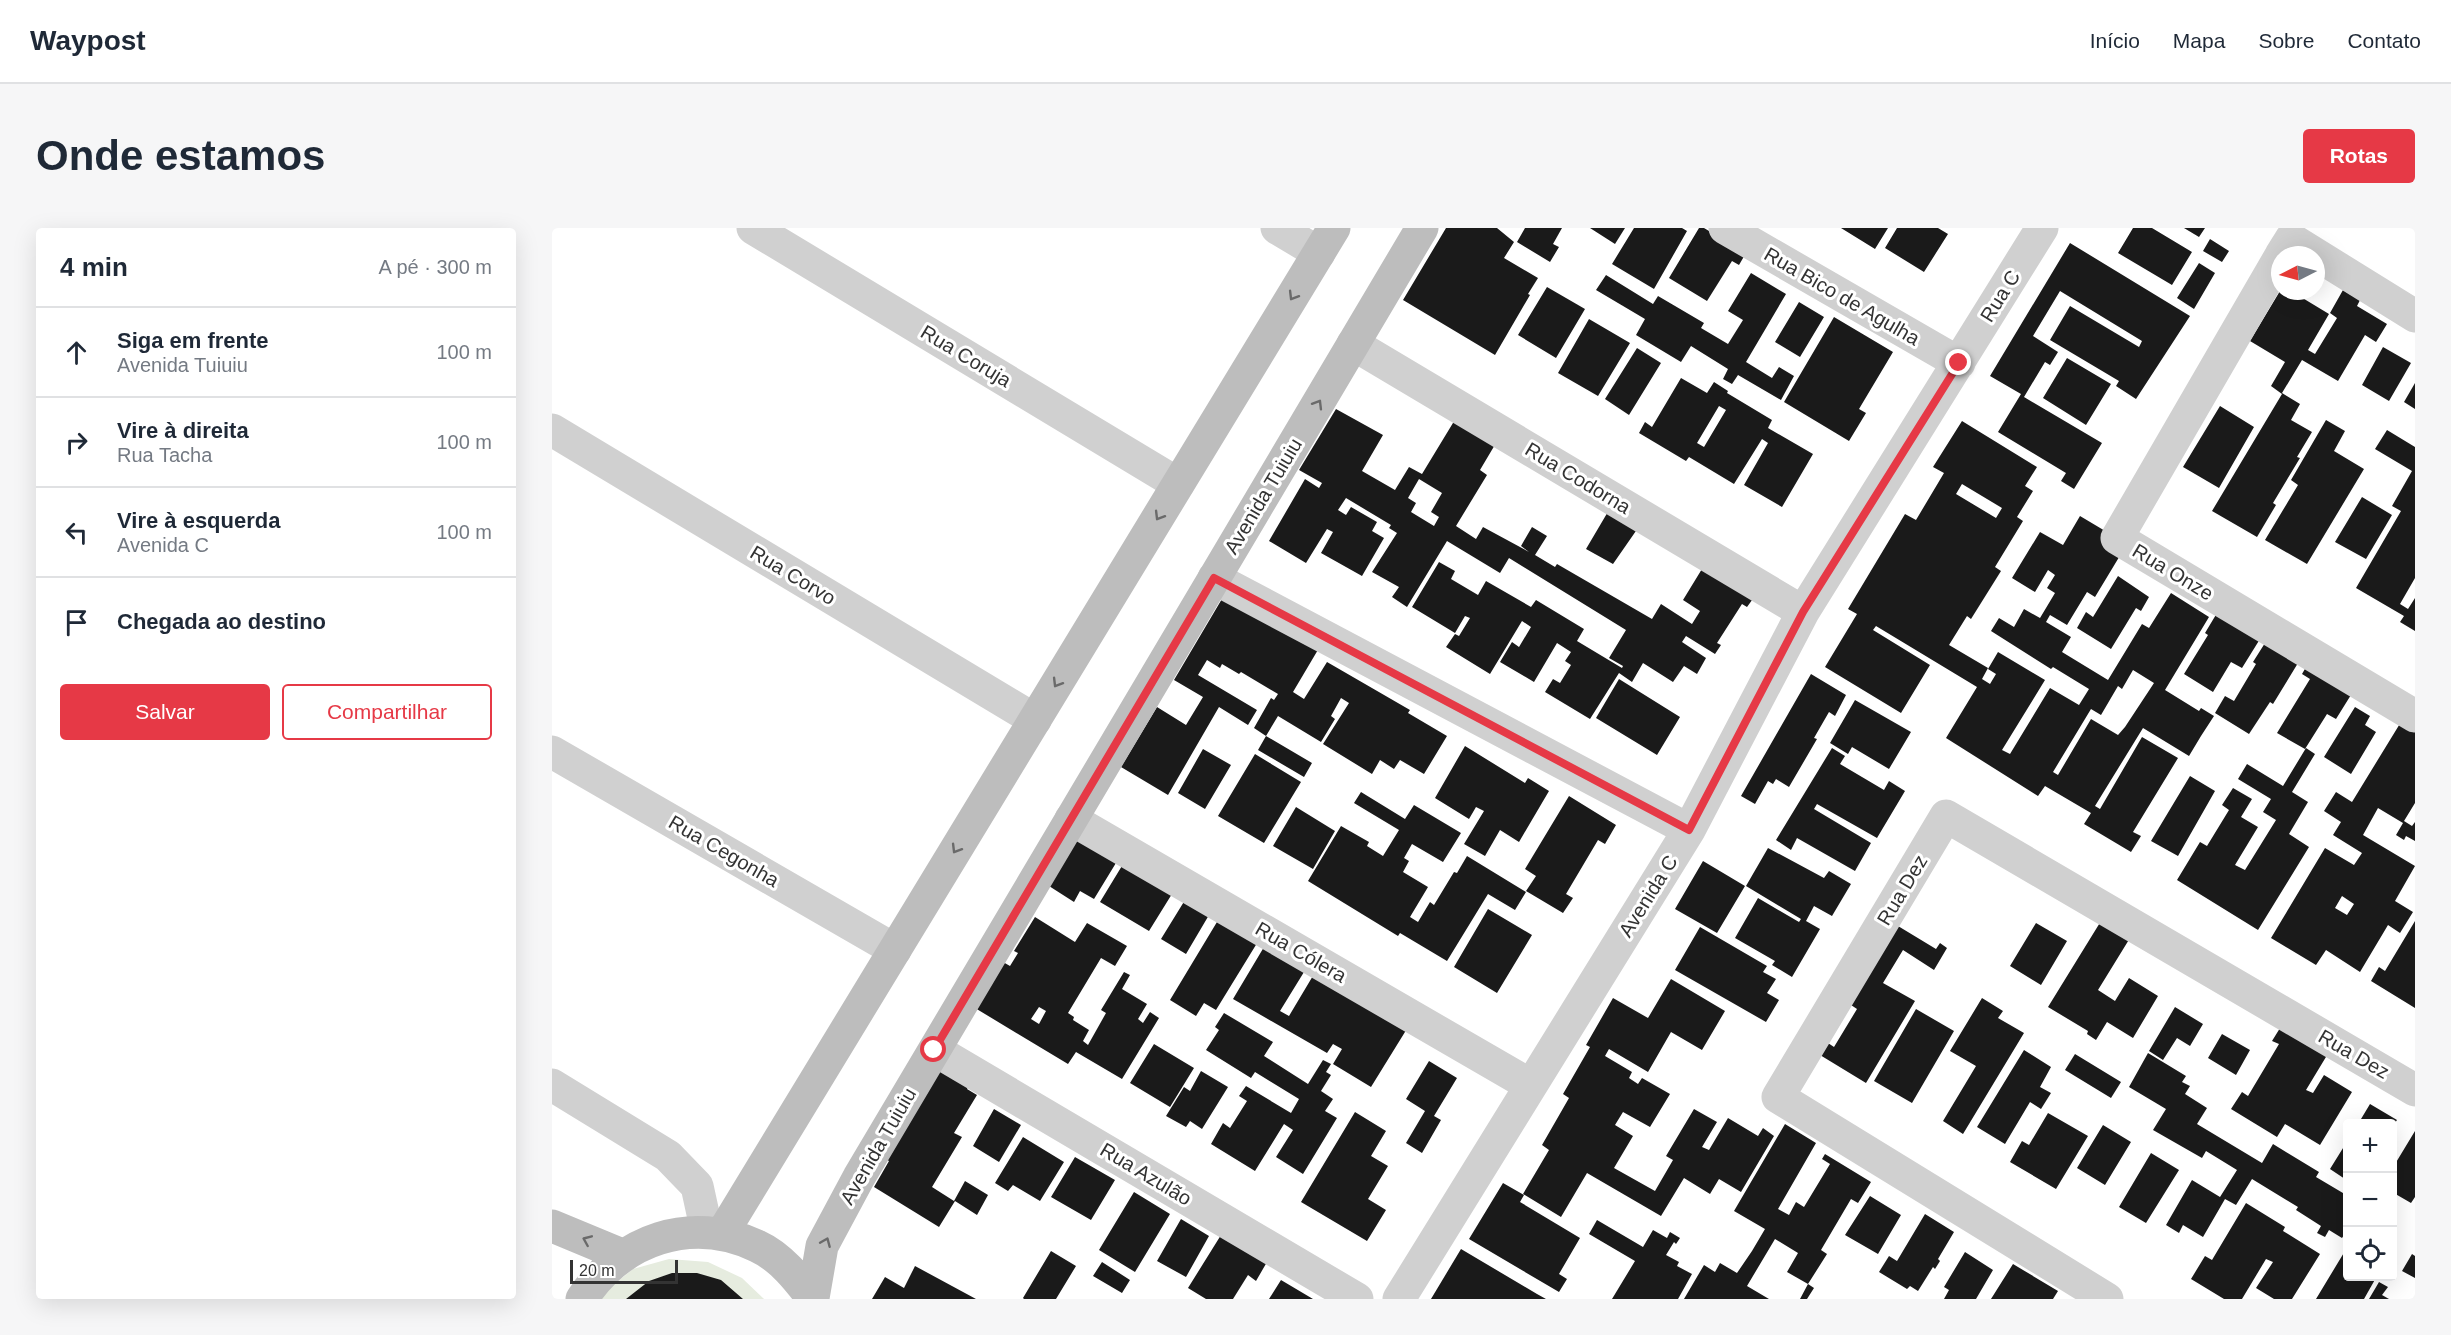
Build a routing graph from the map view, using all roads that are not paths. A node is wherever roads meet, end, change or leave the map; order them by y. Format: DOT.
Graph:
graph roads {
  1 [pos="753,228"];
  2 [pos="1277,228"];
  3 [pos="1422,228"];
  4 [pos="1725,228"];
  5 [pos="2042,228"];
  6 [pos="1327,241"];
  7 [pos="2287,246"];
  8 [pos="2302,246"];
  9 [pos="2325,260"];
  10 [pos="2271,273"];
  11 [pos="2415,316"];
  12 [pos="1353,344"];
  13 [pos="1959,363"];
  14 [pos="552,430"];
  15 [pos="1178,484"];
  16 [pos="1214,578"];
  17 [pos="1803,612"];
  18 [pos="2415,716"];
  19 [pos="1035,720"];
  20 [pos="552,752"];
  21 [pos="1071,819"];
  22 [pos="1689,830"];
  23 [pos="895,950"];
  24 [pos="934,1050"];
  25 [pos="1530,1084"];
  26 [pos="552,1085"];
  27 [pos="2415,1090"];
  28 [pos="552,1226"];
  29 [pos="715,1233"];
  30 [pos="622,1255"];
  31 [pos="582,1299"];
  32 [pos="813,1299"];
  33 [pos="1357,1299"];
  34 [pos="1399,1299"];
  35 [pos="2107,1299"];
  1 -- 15 [label="street, Rua Coruja"];
  2 -- 6 [label="street"];
  3 -- 12 [label="main road, Avenida Tuiuiu"];
  4 -- 13 [label="street, Rua Bico de Agulha"];
  5 -- 13 [label="street, Rua C"];
  6 -- 15 [label="main road, one-way"];
  7 -- 8 [label="street, Rua Onze"];
  9 -- 11 [label="street, Rua Onze"];
  10 -- 18 [label="street, Rua Onze"];
  16 -- 12 [label="main road, Avenida Tuiuiu, one-way"];
  12 -- 17 [label="street, Rua Codorna"];
  13 -- 17 [label="street, Avenida C"];
  14 -- 19 [label="street, Rua Corvo"];
  15 -- 19 [label="main road, one-way"];
  16 -- 21 [label="main road, Avenida Tuiuiu"];
  16 -- 22 [label="street"];
  17 -- 22 [label="street, Avenida C"];
  19 -- 23 [label="main road, one-way"];
  20 -- 23 [label="street, Rua Cegonha"];
  21 -- 24 [label="main road, Avenida Tuiuiu"];
  21 -- 25 [label="street, Rua Cólera"];
  22 -- 25 [label="street, Avenida C"];
  23 -- 29 [label="main road"];
  32 -- 24 [label="main road, Avenida Tuiuiu, one-way"];
  24 -- 33 [label="street, Rua Azulão"];
  25 -- 34 [label="street, Avenida C"];
  26 -- 29 [label="street"];
  27 -- 35 [label="street, Rua Dez"];
  30 -- 28 [label="main road, one-way"];
  29 -- 30 [label="main road"];
  29 -- 32 [label="main road"];
  30 -- 31 [label="main road"];
}
